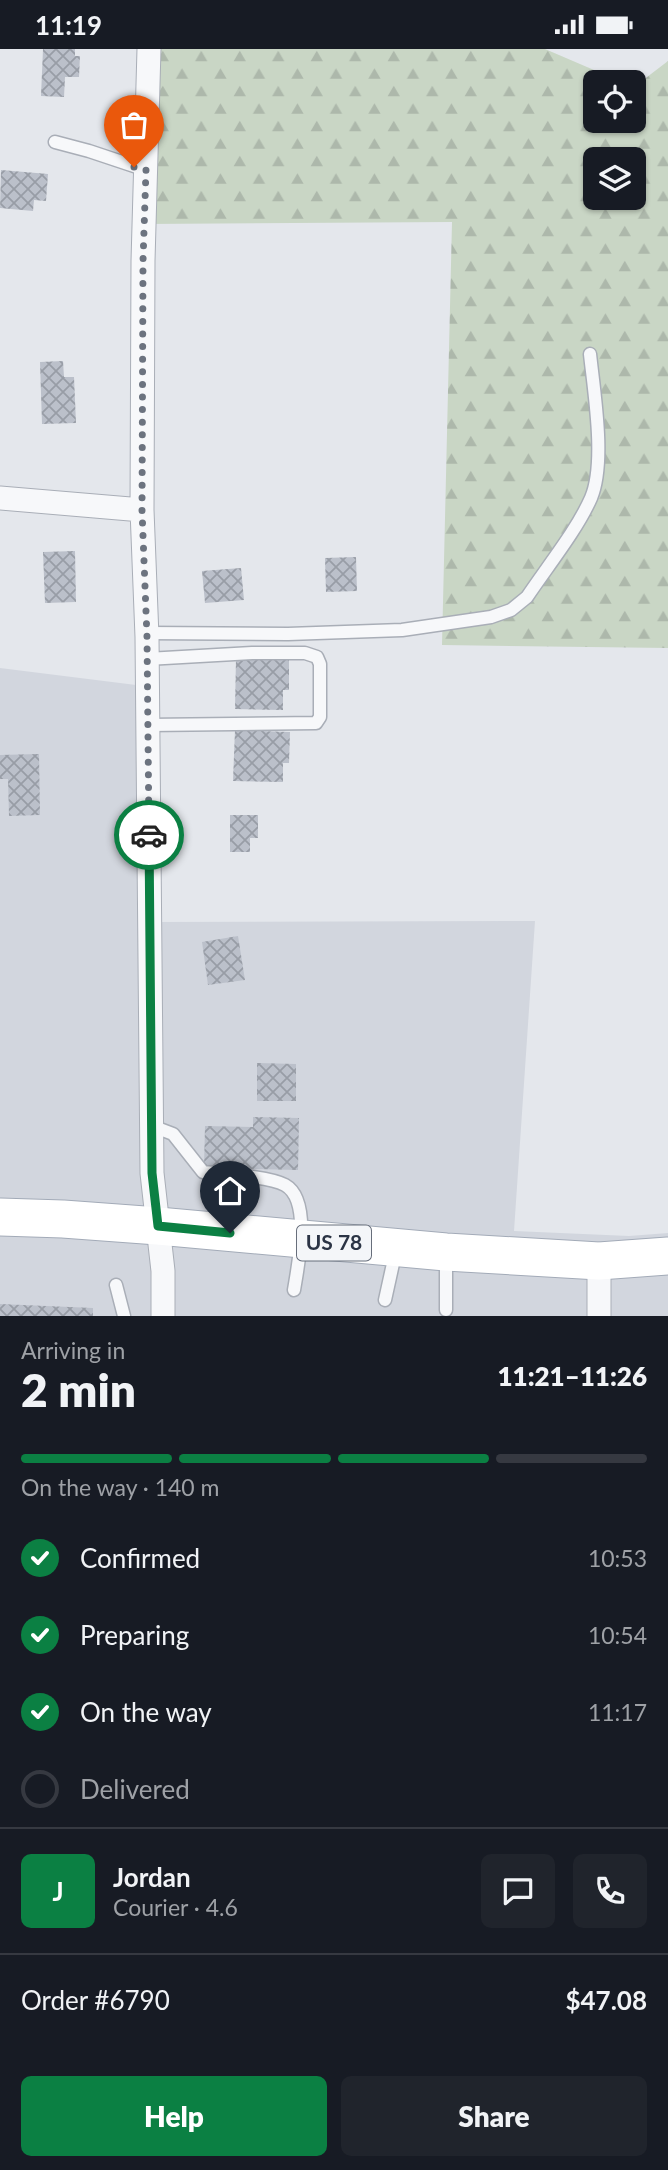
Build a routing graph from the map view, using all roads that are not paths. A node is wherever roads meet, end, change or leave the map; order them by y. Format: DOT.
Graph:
graph roads {
  1 [pos="149,49"];
  2 [pos="55,142"];
  3 [pos="146,170"];
  4 [pos="590,354"];
  5 [pos="0,498"];
  6 [pos="142,510"];
  7 [pos="147,633"];
  8 [pos="147,659"];
  9 [pos="148,725"];
  10 [pos="152,1126"];
  11 [pos="0,1217"];
  12 [pos="158,1226"];
  13 [pos="302,1240"];
  14 [pos="397,1249"];
  15 [pos="446,1252"];
  16 [pos="668,1256"];
  17 [pos="599,1261"];
  18 [pos="116,1285"];
  19 [pos="294,1290"];
  20 [pos="385,1300"];
  21 [pos="446,1310"];
  22 [pos="124,1316"];
  23 [pos="163,1316"];
  24 [pos="599,1316"];
  1 -- 3 [label="street"];
  2 -- 3 [label="lane"];
  3 -- 6 [label="street"];
  4 -- 7 [label="lane"];
  5 -- 6 [label="street"];
  6 -- 7 [label="street"];
  7 -- 8 [label="street"];
  8 -- 9 [label="street"];
  8 -- 9 [label="lane"];
  9 -- 10 [label="street"];
  10 -- 12 [label="street"];
  10 -- 13 [label="lane"];
  11 -- 12 [label="main road, US 78"];
  12 -- 13 [label="main road, US 78"];
  12 -- 23 [label="street"];
  13 -- 14 [label="main road, US 78"];
  13 -- 19 [label="lane"];
  14 -- 15 [label="main road, US 78"];
  14 -- 20 [label="lane"];
  15 -- 17 [label="main road, US 78"];
  15 -- 21 [label="lane"];
  16 -- 17 [label="main road, US 78"];
  17 -- 24 [label="street"];
  18 -- 22 [label="lane"];
}
